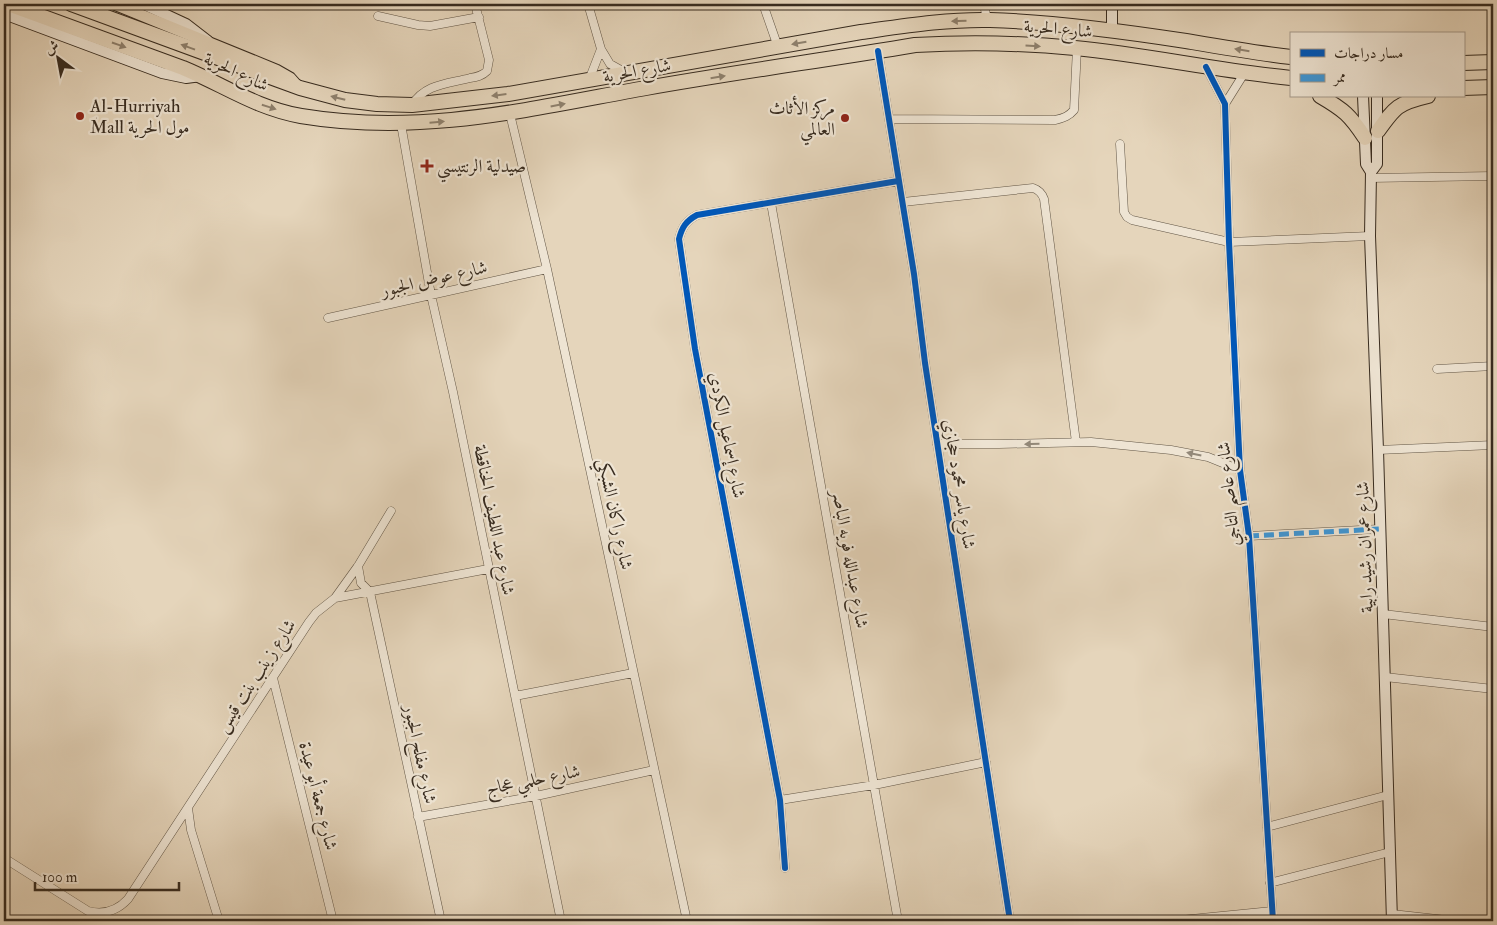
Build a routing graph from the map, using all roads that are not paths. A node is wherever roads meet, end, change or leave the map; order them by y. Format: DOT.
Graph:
graph roads {
  1 [pos="8,4"];
  2 [pos="71,4"];
  3 [pos="114,4"];
  4 [pos="143,4"];
  5 [pos="475,4"];
  6 [pos="588,4"];
  7 [pos="764,4"];
  8 [pos="984,4"];
  9 [pos="1112,4"];
  10 [pos="4,14"];
  11 [pos="378,16"];
  12 [pos="479,17"];
  13 [pos="988,20"];
  14 [pos="1112,31"];
  15 [pos="208,42"];
  16 [pos="778,47"];
  17 [pos="1077,48"];
  18 [pos="601,49"];
  19 [pos="878,51"];
  20 [pos="1290,57"];
  21 [pos="1493,62"];
  22 [pos="1464,63"];
  23 [pos="1206,67"];
  24 [pos="1245,72"];
  25 [pos="628,74"];
  26 [pos="202,76"];
  27 [pos="1272,76"];
  28 [pos="1290,78"];
  29 [pos="588,81"];
  30 [pos="1290,84"];
  31 [pos="1493,87"];
  32 [pos="300,88"];
  33 [pos="1464,88"];
  34 [pos="1323,98"];
  35 [pos="1363,98"];
  36 [pos="1377,98"];
  37 [pos="1419,98"];
  38 [pos="1225,104"];
  39 [pos="412,106"];
  40 [pos="510,114"];
  41 [pos="889,119"];
  42 [pos="401,124"];
  43 [pos="1378,131"];
  44 [pos="1365,138"];
  45 [pos="1120,144"];
  46 [pos="1371,175"];
  47 [pos="1493,176"];
  48 [pos="898,181"];
  49 [pos="903,202"];
  50 [pos="771,203"];
  51 [pos="1370,236"];
  52 [pos="1229,242"];
  53 [pos="547,269"];
  54 [pos="431,295"];
  55 [pos="328,318"];
  56 [pos="1493,366"];
  57 [pos="1437,368"];
  58 [pos="1076,442"];
  59 [pos="937,444"];
  60 [pos="1493,445"];
  61 [pos="1378,450"];
  62 [pos="1240,470"];
  63 [pos="391,512"];
  64 [pos="1380,529"];
  65 [pos="1249,536"];
  66 [pos="358,566"];
  67 [pos="488,569"];
  68 [pos="370,592"];
  69 [pos="335,598"];
  70 [pos="1383,614"];
  71 [pos="1493,627"];
  72 [pos="633,673"];
  73 [pos="1385,676"];
  74 [pos="273,678"];
  75 [pos="1493,689"];
  76 [pos="516,696"];
  77 [pos="986,762"];
  78 [pos="654,770"];
  79 [pos="874,785"];
  80 [pos="1388,795"];
  81 [pos="536,796"];
  82 [pos="780,800"];
  83 [pos="188,808"];
  84 [pos="418,817"];
  85 [pos="1267,826"];
  86 [pos="1390,852"];
  87 [pos="4,858"];
  88 [pos="785,868"];
  89 [pos="1270,883"];
  90 [pos="1272,911"];
  91 [pos="95,912"];
  92 [pos="1392,918"];
  93 [pos="98,921"];
  94 [pos="219,921"];
  95 [pos="333,921"];
  96 [pos="441,921"];
  97 [pos="561,921"];
  98 [pos="687,921"];
  99 [pos="898,921"];
  100 [pos="1010,921"];
  101 [pos="1171,921"];
  102 [pos="1273,921"];
  103 [pos="1455,921"];
  1 -- 26 [label="highway, شارع الحرية, one-way"];
  32 -- 2 [label="highway, شارع الحرية, one-way"];
  3 -- 15 [label="main road"];
  4 -- 15 [label="street"];
  5 -- 12 [label="street"];
  6 -- 18 [label="street"];
  7 -- 16 [label="street"];
  8 -- 13 [label="street"];
  9 -- 14 [label="street"];
  10 -- 26 [label="street"];
  11 -- 12 [label="street"];
  12 -- 39 [label="street"];
  13 -- 14 [label="highway, شارع الحرية"];
  13 -- 16 [label="highway, شارع الحرية, one-way"];
  20 -- 14 [label="highway, شارع الحرية, one-way"];
  15 -- 32 [label="main road"];
  16 -- 25 [label="highway, شارع الحرية"];
  19 -- 17 [label="highway, شارع الحرية, one-way"];
  17 -- 23 [label="highway, شارع الحرية"];
  17 -- 41 [label="street"];
  18 -- 25 [label="street"];
  18 -- 29 [label="street"];
  40 -- 19 [label="highway, شارع الحرية, one-way"];
  19 -- 41 [label="street, شارع ياسر محمود حجازي"];
  21 -- 22 [label="highway"];
  23 -- 24 [label="highway, شارع الحرية"];
  23 -- 38 [label="street, شارع عاصم التاجي"];
  24 -- 27 [label="highway, شارع الحرية"];
  24 -- 38 [label="street"];
  25 -- 29 [label="highway, شارع الحرية"];
  26 -- 42 [label="highway, شارع الحرية, one-way"];
  27 -- 28 [label="highway, شارع الحرية"];
  27 -- 30 [label="highway"];
  29 -- 39 [label="highway, شارع الحرية, one-way"];
  31 -- 33 [label="highway"];
  39 -- 32 [label="highway, شارع الحرية, one-way"];
  34 -- 44 [label="highway"];
  35 -- 44 [label="street, شارع عمران رشيد رابية"];
  36 -- 43 [label="street, شارع عمران رشيد رابية"];
  37 -- 43 [label="highway"];
  38 -- 52 [label="street, شارع عاصم التاجي"];
  42 -- 40 [label="highway, شارع الحرية, one-way"];
  40 -- 53 [label="street, شارع راكان الشبكي"];
  41 -- 48 [label="street, شارع ياسر محمود حجازي"];
  42 -- 54 [label="street, شارع عبد اللطيف الحناقطة"];
  43 -- 46 [label="street, شارع عمران رشيد رابية"];
  44 -- 46 [label="street, شارع عمران رشيد رابية"];
  45 -- 52 [label="street"];
  46 -- 47 [label="street"];
  46 -- 51 [label="street, شارع عمران رشيد رابية"];
  48 -- 49 [label="street, شارع ياسر محمود حجازي"];
  48 -- 50 [label="street, شارع إسماعيل الكردي"];
  49 -- 58 [label="street"];
  49 -- 59 [label="street, شارع ياسر محمود حجازي"];
  50 -- 79 [label="street, شارع عبدالله فويه الباصر"];
  50 -- 82 [label="street, شارع إسماعيل الكردي"];
  51 -- 52 [label="street"];
  51 -- 61 [label="street, شارع عمران رشيد رابية"];
  52 -- 62 [label="street, شارع عاصم التاجي"];
  53 -- 54 [label="street, شارع عوض الجبور"];
  53 -- 72 [label="street, شارع راكان الشبكي"];
  54 -- 55 [label="street, شارع عوض الجبور"];
  54 -- 67 [label="street, شارع عبد اللطيف الحناقطة"];
  56 -- 57 [label="street"];
  58 -- 59 [label="street, one-way"];
  62 -- 58 [label="street, one-way"];
  59 -- 77 [label="street, شارع ياسر محمود حجازي"];
  60 -- 61 [label="street"];
  61 -- 64 [label="street, شارع عمران رشيد رابية"];
  62 -- 65 [label="street, شارع عاصم التاجي"];
  63 -- 66 [label="street"];
  64 -- 65 [label="street"];
  64 -- 70 [label="street, شارع عمران رشيد رابية"];
  65 -- 85 [label="street, شارع عاصم التاجي"];
  66 -- 68 [label="street, شارع مفلح الجبور"];
  66 -- 69 [label="street"];
  67 -- 68 [label="street, شارع زينب بنت قيس"];
  67 -- 76 [label="street, شارع عبد اللطيف الحناقطة"];
  68 -- 69 [label="street, شارع زينب بنت قيس"];
  68 -- 84 [label="street, شارع مفلح الجبور"];
  69 -- 74 [label="street, شارع زينب بنت قيس"];
  70 -- 71 [label="street"];
  70 -- 73 [label="street, شارع عمران رشيد رابية"];
  72 -- 76 [label="street"];
  72 -- 78 [label="street, شارع راكان الشبكي"];
  73 -- 75 [label="street"];
  73 -- 80 [label="street, شارع عمران رشيد رابية"];
  74 -- 83 [label="street, شارع زينب بنت قيس"];
  74 -- 95 [label="street, شارع جمعة أبو عيدة"];
  76 -- 81 [label="street, شارع عبد اللطيف الحناقطة"];
  77 -- 79 [label="street"];
  77 -- 100 [label="street, شارع ياسر محمود حجازي"];
  78 -- 81 [label="street, شارع حلمي عجاج"];
  78 -- 98 [label="street, شارع راكان الشبكي"];
  79 -- 82 [label="street"];
  79 -- 99 [label="street, شارع عبدالله فويه الباصر"];
  80 -- 85 [label="street"];
  80 -- 86 [label="street, شارع عمران رشيد رابية"];
  81 -- 84 [label="street, شارع حلمي عجاج"];
  81 -- 97 [label="street, شارع عبد اللطيف الحناقطة"];
  82 -- 88 [label="street, شارع إسماعيل الكردي"];
  83 -- 91 [label="street, شارع زينب بنت قيس"];
  83 -- 94 [label="street"];
  84 -- 96 [label="street, شارع مفلح الجبور"];
  85 -- 89 [label="street, شارع عاصم التاجي"];
  86 -- 89 [label="street"];
  86 -- 92 [label="street, شارع عمران رشيد رابية"];
  87 -- 91 [label="street"];
  89 -- 90 [label="street, شارع عاصم التاجي"];
  90 -- 101 [label="street"];
  90 -- 102 [label="street, شارع عاصم التاجي"];
  91 -- 93 [label="street"];
  92 -- 103 [label="street"];
}
